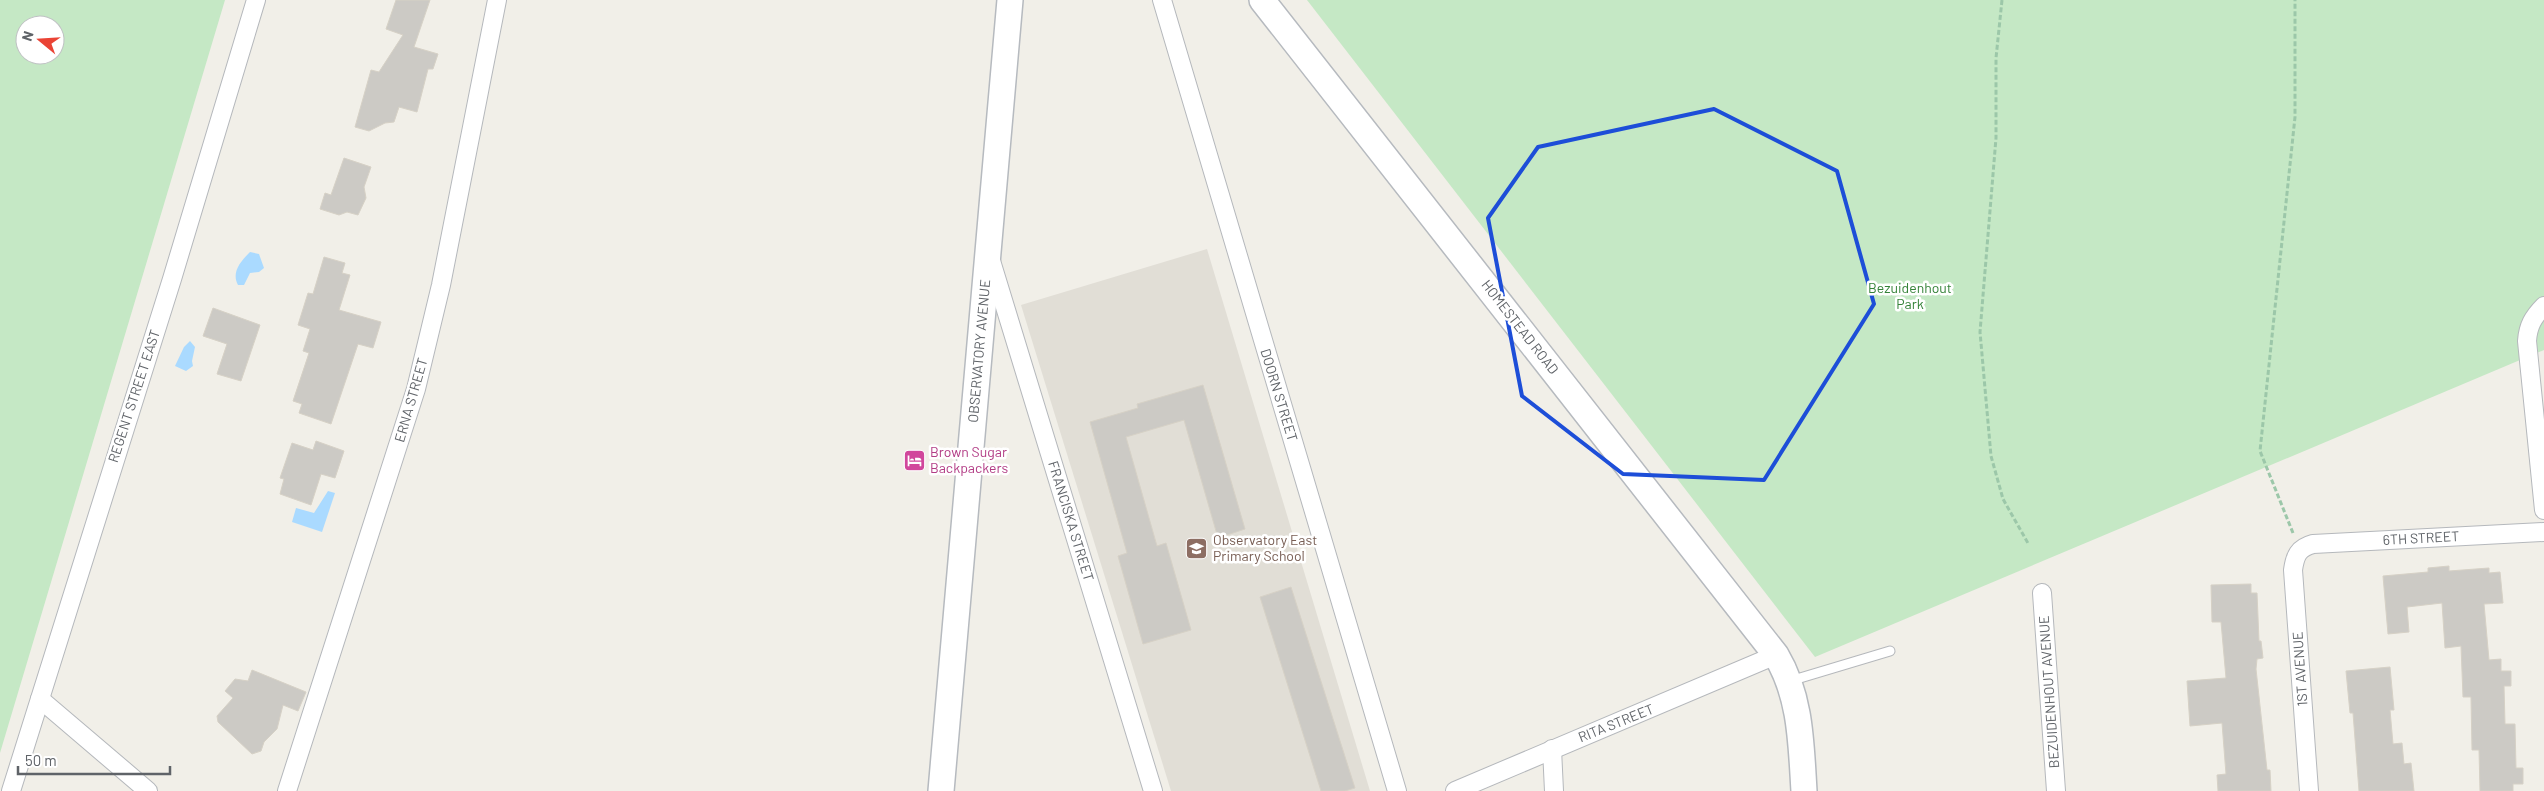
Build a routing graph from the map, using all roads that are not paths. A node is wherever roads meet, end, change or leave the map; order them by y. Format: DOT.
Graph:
graph roads {
  1 [pos="256,0"];
  2 [pos="497,0"];
  3 [pos="1010,0"];
  4 [pos="1162,0"];
  5 [pos="1262,0"];
  6 [pos="988,251"];
  7 [pos="2544,306"];
  8 [pos="2544,510"];
  9 [pos="2544,532"];
  10 [pos="2300,550"];
  11 [pos="2042,593"];
  12 [pos="1890,652"];
  13 [pos="1776,655"];
  14 [pos="1790,681"];
  15 [pos="40,699"];
  16 [pos="1552,749"];
  17 [pos="11,791"];
  18 [pos="148,791"];
  19 [pos="287,791"];
  20 [pos="942,791"];
  21 [pos="1153,791"];
  22 [pos="1397,791"];
  23 [pos="1456,791"];
  24 [pos="1554,791"];
  25 [pos="1804,791"];
  26 [pos="2056,791"];
  27 [pos="2309,791"];
  1 -- 15 [label="street, REGENT STREET EAST"];
  2 -- 19 [label="street, ERNA STREET"];
  3 -- 6 [label="street, OBSERVATORY AVENUE"];
  4 -- 22 [label="street, DOORN STREET"];
  5 -- 13 [label="street, HOMESTEAD ROAD"];
  6 -- 20 [label="street, OBSERVATORY AVENUE"];
  6 -- 21 [label="street, FRANCISKA STREET"];
  7 -- 8 [label="street"];
  9 -- 10 [label="street, 6TH STREET"];
  10 -- 27 [label="street, 1ST AVENUE"];
  11 -- 26 [label="street, BEZUIDENHOUT AVENUE"];
  12 -- 14 [label="lane"];
  13 -- 14 [label="street, HOMESTEAD ROAD"];
  13 -- 16 [label="street, RITA STREET"];
  14 -- 25 [label="street, HOMESTEAD ROAD"];
  15 -- 17 [label="street, REGENT STREET EAST"];
  15 -- 18 [label="street"];
  16 -- 23 [label="street, RITA STREET"];
  16 -- 24 [label="street"];
}
